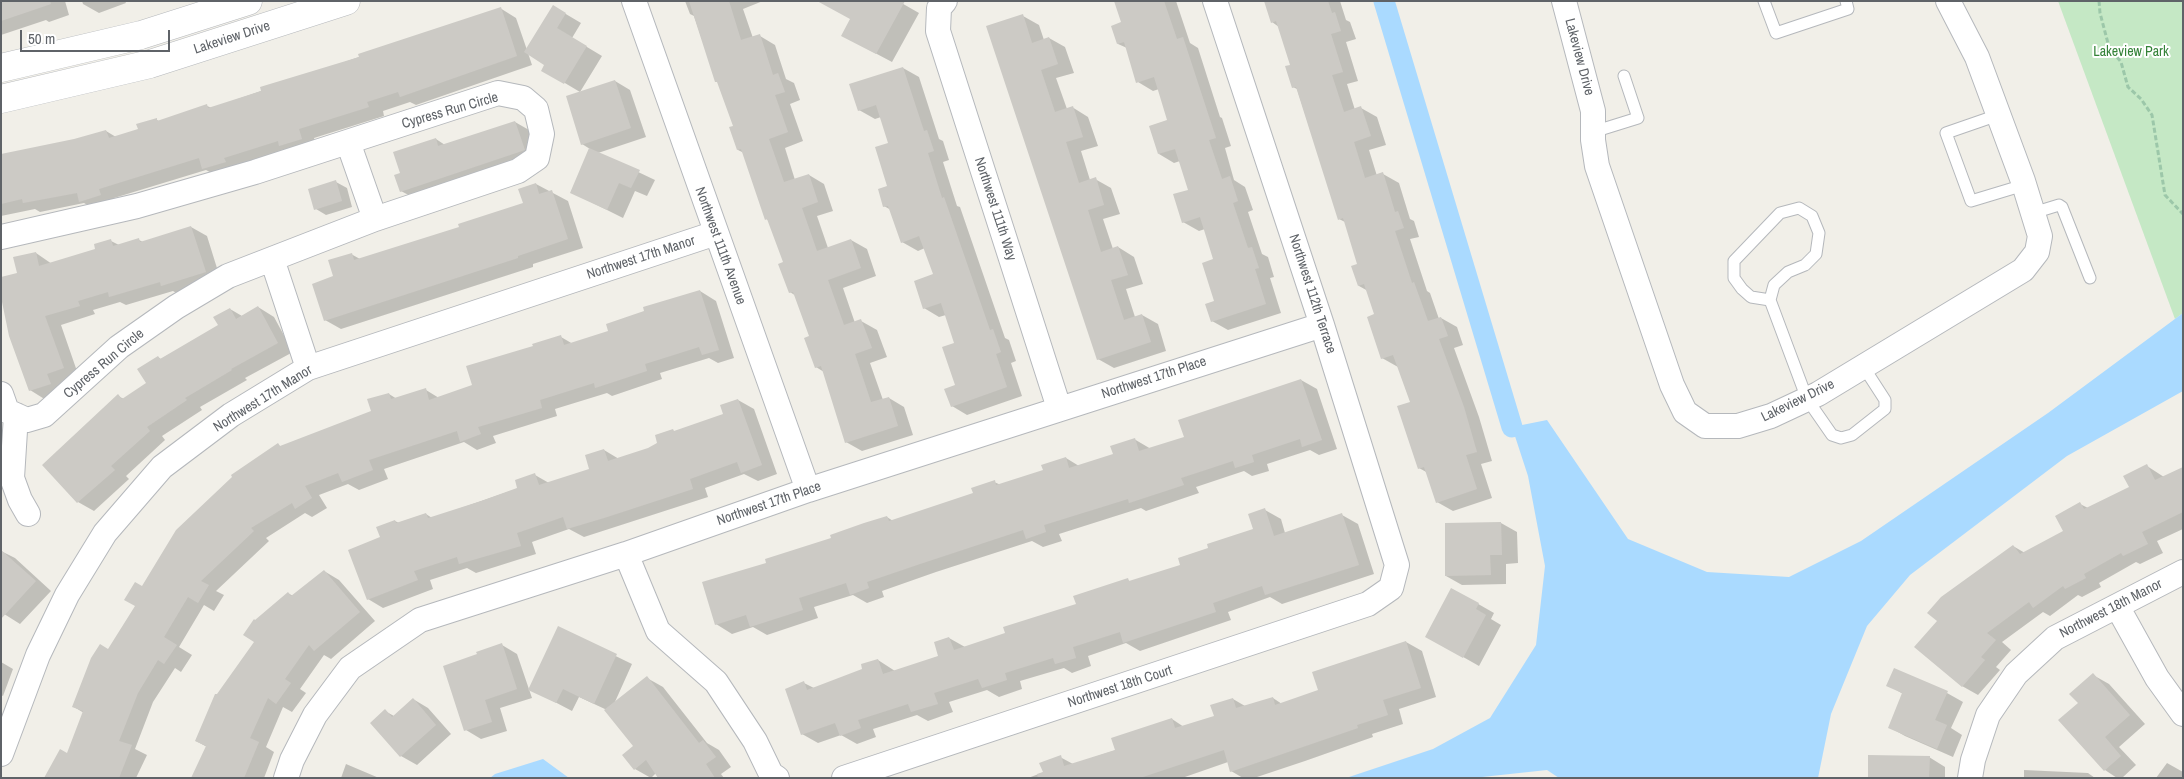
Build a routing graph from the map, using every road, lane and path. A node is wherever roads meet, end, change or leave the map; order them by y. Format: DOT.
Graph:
graph roads {
  1 [pos="248,1"];
  2 [pos="346,1"];
  3 [pos="634,1"];
  4 [pos="1216,1"];
  5 [pos="1564,1"];
  6 [pos="1764,1"];
  7 [pos="1846,1"];
  8 [pos="1948,1"];
  9 [pos="2099,1"];
  10 [pos="942,4"];
  11 [pos="1,68"];
  12 [pos="1624,76"];
  13 [pos="1,99"];
  14 [pos="1998,115"];
  15 [pos="1593,132"];
  16 [pos="348,142"];
  17 [pos="2024,185"];
  18 [pos="2033,214"];
  19 [pos="2183,214"];
  20 [pos="375,219"];
  21 [pos="716,233"];
  22 [pos="1,237"];
  23 [pos="272,259"];
  24 [pos="2090,278"];
  25 [pos="1770,300"];
  26 [pos="1322,324"];
  27 [pos="1863,366"];
  28 [pos="308,368"];
  29 [pos="1,394"];
  30 [pos="1807,399"];
  31 [pos="1059,408"];
  32 [pos="16,415"];
  33 [pos="808,490"];
  34 [pos="28,514"];
  35 [pos="626,554"];
  36 [pos="2183,572"];
  37 [pos="1391,588"];
  38 [pos="2117,606"];
  39 [pos="2183,714"];
  40 [pos="1,754"];
  41 [pos="286,778"];
  42 [pos="777,778"];
  43 [pos="844,778"];
  44 [pos="1970,778"];
  1 -- 11 [label="street"];
  2 -- 13 [label="street, Lakeview Drive"];
  3 -- 21 [label="street, Northwest 111th Avenue"];
  4 -- 26 [label="street, Northwest 112th Terrace"];
  5 -- 15 [label="street, Lakeview Drive"];
  6 -- 7 [label="lane"];
  8 -- 14 [label="street, Lakeview Drive"];
  9 -- 19 [label="path"];
  10 -- 31 [label="street, Northwest 111th Way"];
  12 -- 15 [label="lane"];
  14 -- 17 [label="street, Lakeview Drive"];
  14 -- 17 [label="lane"];
  15 -- 30 [label="street, Lakeview Drive"];
  16 -- 20 [label="street"];
  16 -- 20 [label="street, Cypress Run Circle"];
  16 -- 22 [label="street, Cypress Run Circle"];
  17 -- 18 [label="street, Lakeview Drive"];
  18 -- 24 [label="lane"];
  18 -- 27 [label="street, Lakeview Drive"];
  20 -- 23 [label="street, Cypress Run Circle"];
  21 -- 28 [label="street, Northwest 17th Manor"];
  21 -- 33 [label="street, Northwest 111th Avenue"];
  23 -- 28 [label="street"];
  23 -- 32 [label="street, Cypress Run Circle"];
  25 -- 25 [label="lane"];
  25 -- 30 [label="lane"];
  26 -- 31 [label="street, Northwest 17th Place"];
  26 -- 37 [label="street, Northwest 112th Terrace"];
  27 -- 30 [label="street, Lakeview Drive"];
  27 -- 30 [label="lane"];
  28 -- 40 [label="street, Northwest 17th Manor"];
  29 -- 32 [label="street"];
  31 -- 33 [label="street, Northwest 17th Place"];
  32 -- 34 [label="street"];
  33 -- 35 [label="street, Northwest 17th Place"];
  35 -- 41 [label="street, Northwest 17th Place"];
  35 -- 42 [label="street"];
  36 -- 38 [label="street, Northwest 18th Manor"];
  37 -- 43 [label="street, Northwest 18th Court"];
  38 -- 39 [label="street"];
  38 -- 44 [label="street, Northwest 18th Manor"];
}
